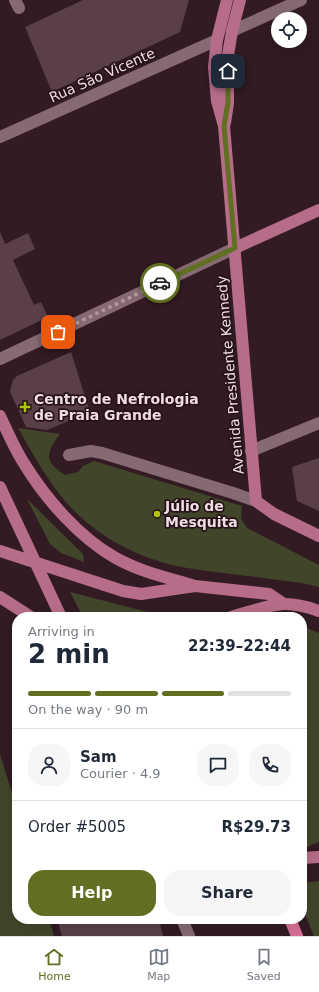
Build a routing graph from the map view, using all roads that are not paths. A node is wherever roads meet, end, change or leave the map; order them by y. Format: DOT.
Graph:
graph roads {
  1 [pos="227,0"];
  2 [pos="240,0"];
  3 [pos="300,0"];
  4 [pos="232,31"];
  5 [pos="217,40"];
  6 [pos="224,126"];
  7 [pos="0,137"];
  8 [pos="319,210"];
  9 [pos="235,248"];
  10 [pos="0,359"];
  11 [pos="0,416"];
  12 [pos="319,423"];
  13 [pos="252,451"];
  14 [pos="69,455"];
  15 [pos="0,487"];
  16 [pos="256,501"];
  17 [pos="319,536"];
  18 [pos="0,551"];
  19 [pos="195,586"];
  20 [pos="0,597"];
  21 [pos="284,604"];
  22 [pos="319,611"];
  23 [pos="23,612"];
  24 [pos="58,612"];
  25 [pos="248,612"];
  26 [pos="319,857"];
  27 [pos="307,858"];
  28 [pos="184,924"];
  29 [pos="292,924"];
  30 [pos="189,936"];
  31 [pos="297,936"];
  1 -- 5 [label="main road, Avenida Presidente Kennedy"];
  2 -- 4 [label="main road, Avenida Presidente Kennedy"];
  3 -- 4 [label="street"];
  4 -- 6 [label="main road, Avenida Presidente Kennedy"];
  5 -- 6 [label="main road, Avenida Presidente Kennedy"];
  5 -- 7 [label="street, Rua São Vicente"];
  6 -- 9 [label="main road, Avenida Presidente Kennedy"];
  8 -- 9 [label="main road"];
  9 -- 10 [label="street"];
  9 -- 13 [label="main road, Avenida Presidente Kennedy"];
  11 -- 19 [label="main road"];
  12 -- 13 [label="street"];
  13 -- 16 [label="main road, Avenida Presidente Kennedy"];
  14 -- 16 [label="street"];
  15 -- 24 [label="main road"];
  16 -- 17 [label="main road"];
  18 -- 19 [label="main road"];
  19 -- 21 [label="main road"];
  20 -- 23 [label="main road"];
  21 -- 22 [label="main road"];
  21 -- 25 [label="main road"];
  26 -- 27 [label="main road"];
  28 -- 30 [label="street"];
  29 -- 31 [label="highway"];
}
